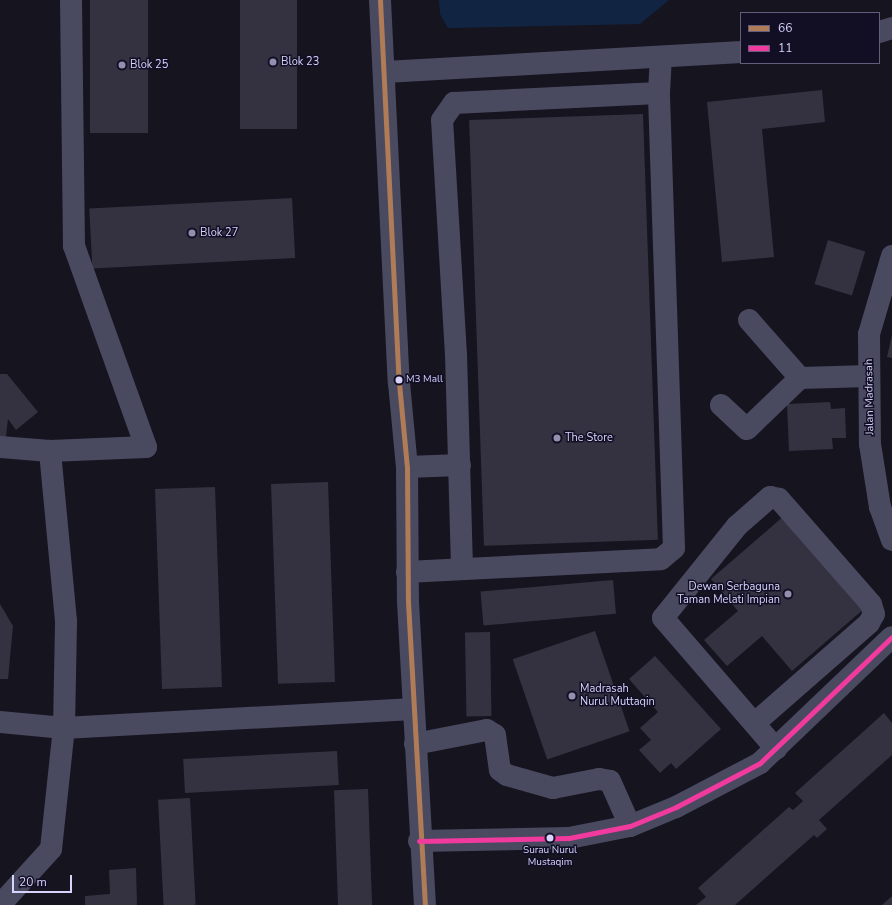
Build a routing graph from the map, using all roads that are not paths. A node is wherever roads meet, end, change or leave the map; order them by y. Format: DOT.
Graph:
graph roads {
  1 [pos="72,0"];
  2 [pos="380,0"];
  3 [pos="892,28"];
  4 [pos="880,32"];
  5 [pos="740,52"];
  6 [pos="661,57"];
  7 [pos="384,72"];
  8 [pos="659,93"];
  9 [pos="892,256"];
  10 [pos="749,320"];
  11 [pos="869,376"];
  12 [pos="800,378"];
  13 [pos="721,405"];
  14 [pos="0,447"];
  15 [pos="50,451"];
  16 [pos="460,465"];
  17 [pos="407,467"];
  18 [pos="892,540"];
  19 [pos="462,568"];
  20 [pos="407,572"];
  21 [pos="892,637"];
  22 [pos="413,709"];
  23 [pos="0,722"];
  24 [pos="756,722"];
  25 [pos="64,728"];
  26 [pos="415,744"];
  27 [pos="776,749"];
  28 [pos="630,826"];
  29 [pos="419,841"];
  30 [pos="0,904"];
  31 [pos="425,905"];
  1 -- 15 [label="street"];
  2 -- 7 [label="street"];
  3 -- 4 [label="street"];
  5 -- 6 [label="street"];
  6 -- 7 [label="street"];
  6 -- 8 [label="street"];
  7 -- 17 [label="street"];
  8 -- 16 [label="street"];
  8 -- 19 [label="street"];
  9 -- 11 [label="street, Jalan Madrasah"];
  10 -- 12 [label="street"];
  11 -- 12 [label="street"];
  11 -- 18 [label="street, Jalan Madrasah"];
  12 -- 13 [label="street"];
  14 -- 15 [label="street"];
  15 -- 25 [label="street"];
  16 -- 17 [label="street"];
  16 -- 19 [label="street"];
  17 -- 20 [label="street"];
  19 -- 20 [label="street"];
  20 -- 22 [label="street"];
  21 -- 27 [label="street"];
  22 -- 25 [label="street"];
  22 -- 26 [label="street"];
  23 -- 25 [label="street"];
  24 -- 24 [label="street"];
  24 -- 27 [label="street"];
  25 -- 30 [label="street"];
  26 -- 28 [label="street"];
  26 -- 29 [label="street"];
  27 -- 28 [label="street"];
  28 -- 29 [label="street"];
  29 -- 31 [label="street"];
}
